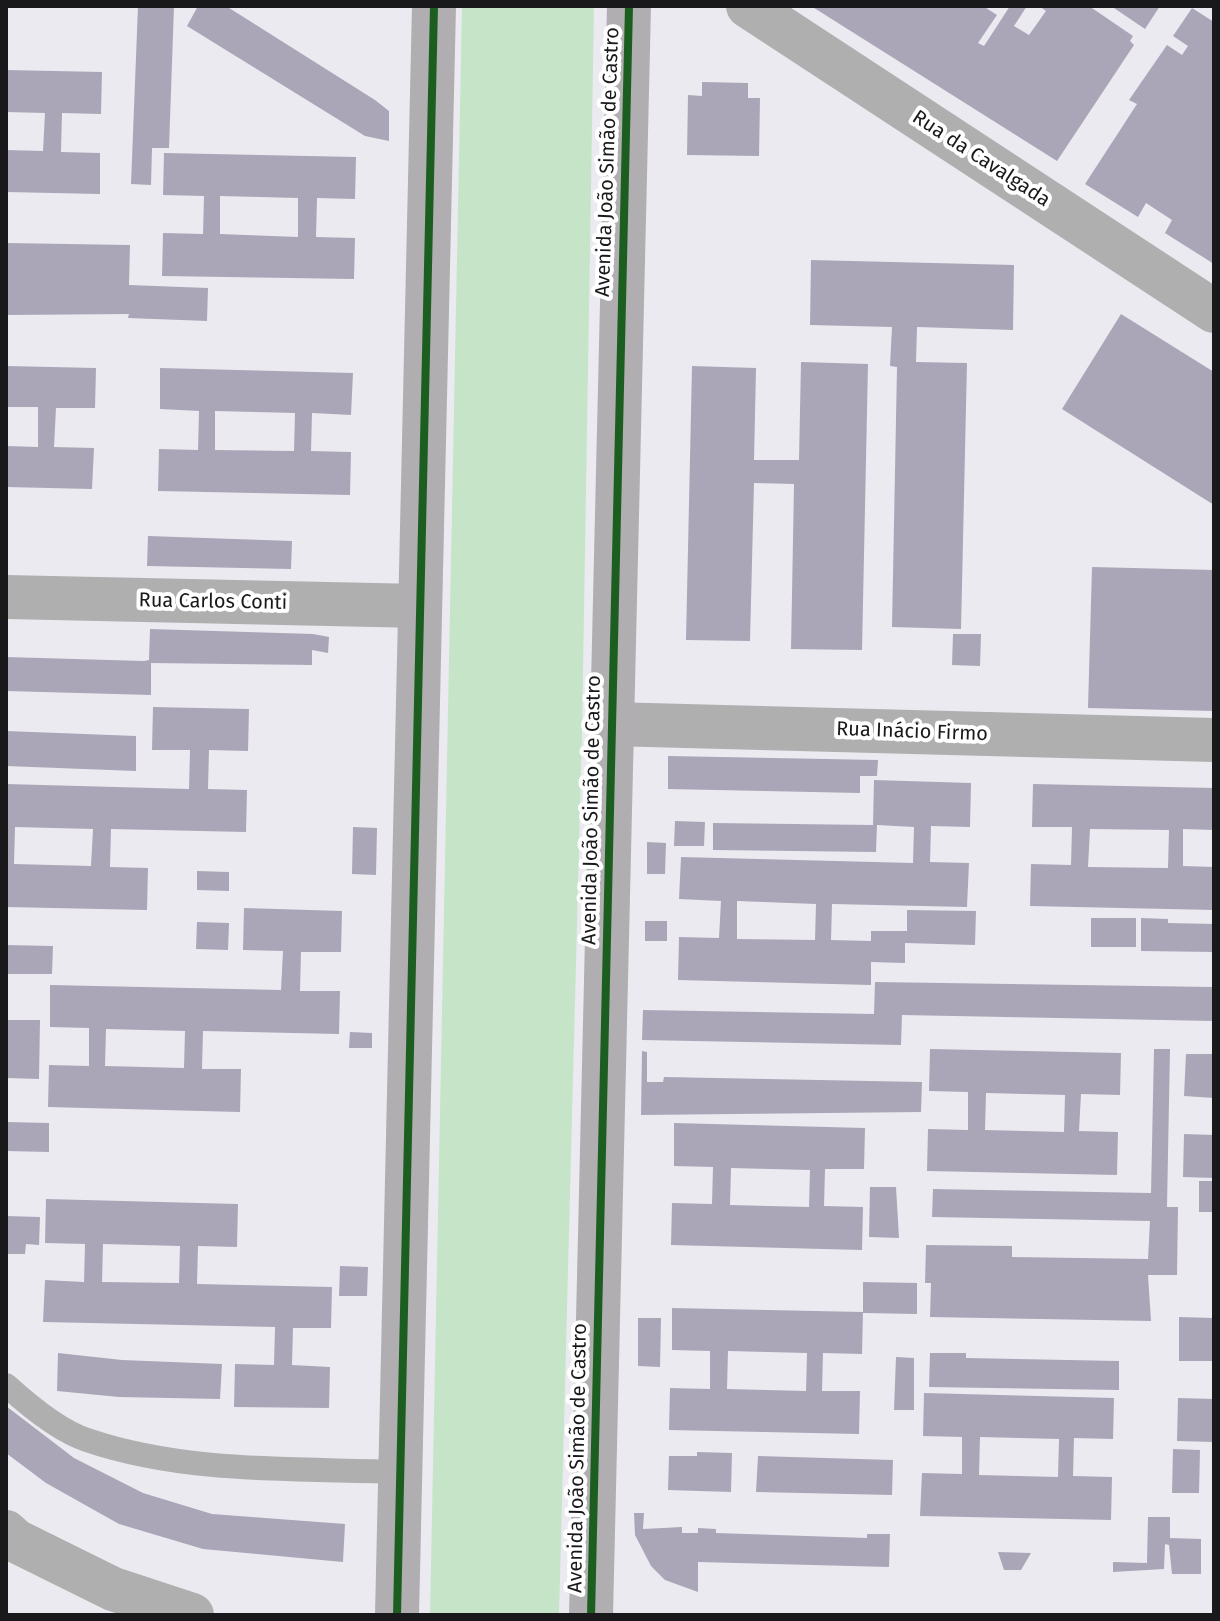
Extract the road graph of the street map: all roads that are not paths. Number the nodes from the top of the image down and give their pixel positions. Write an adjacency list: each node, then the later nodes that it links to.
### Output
1 (434, 6): 6 (main road)
2 (629, 6): 7 (main road, Avenida João Simão de Castro)
3 (748, 6): 4 (street, Rua da Cavalgada)
4 (1214, 311)
5 (6, 597): 6 (street, Rua Carlos Conti)
6 (420, 606): 10 (main road)
7 (610, 724): 8 (street, Rua Inácio Firmo); 14 (main road, Avenida João Simão de Castro)
8 (1214, 740)
9 (6, 1385): 10 (lane)
10 (400, 1472): 13 (main road)
11 (6, 1532): 12 (street)
12 (192, 1615)
13 (397, 1615)
14 (591, 1615)

